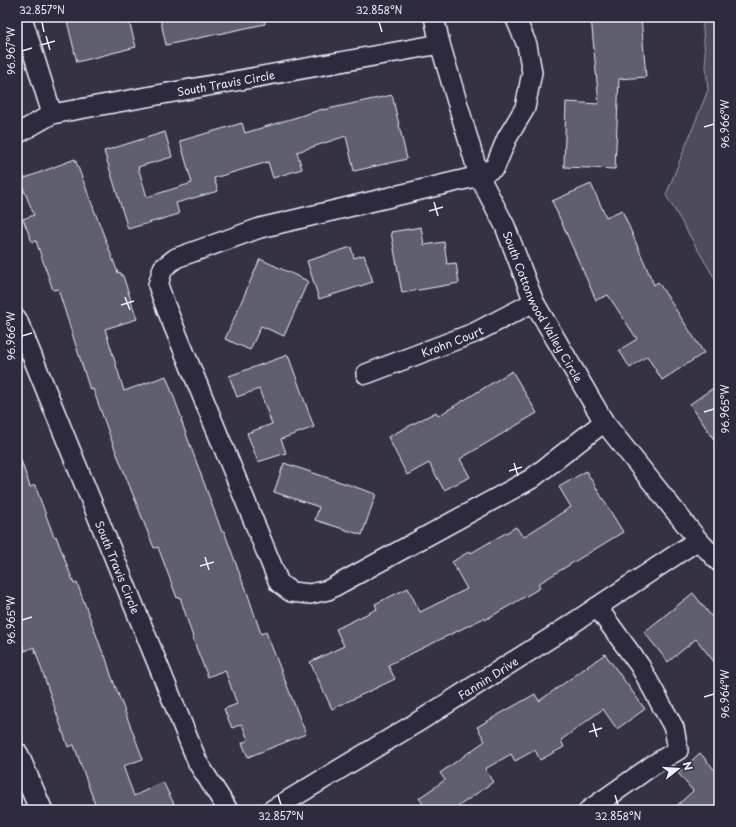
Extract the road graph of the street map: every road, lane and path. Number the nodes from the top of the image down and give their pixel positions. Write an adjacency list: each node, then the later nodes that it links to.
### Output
1 (22, 17): 5 (street)
2 (434, 17): 4 (street, South Cottonwood Valley Circle)
3 (515, 17): 7 (street)
4 (440, 44): 5 (street, South Travis Circle); 7 (street, South Cottonwood Valley Circle)
5 (52, 114): 6 (street, South Travis Circle)
6 (17, 134)
7 (479, 176): 8 (street, South Cottonwood Valley Circle); 11 (street)
8 (534, 302): 10 (street, Krohn Court); 11 (street, South Cottonwood Valley Circle)
9 (17, 319): 17 (street, South Travis Circle)
10 (366, 374)
11 (604, 422): 12 (street, South Cottonwood Valley Circle)
12 (698, 540): 13 (street, South Cottonwood Valley Circle); 14 (street, Fannin Drive)
13 (719, 562)
14 (597, 607): 18 (street, Fannin Drive); 19 (street)
15 (17, 754): 16 (main road)
16 (40, 810)
17 (228, 810)
18 (272, 810)
19 (589, 810)

